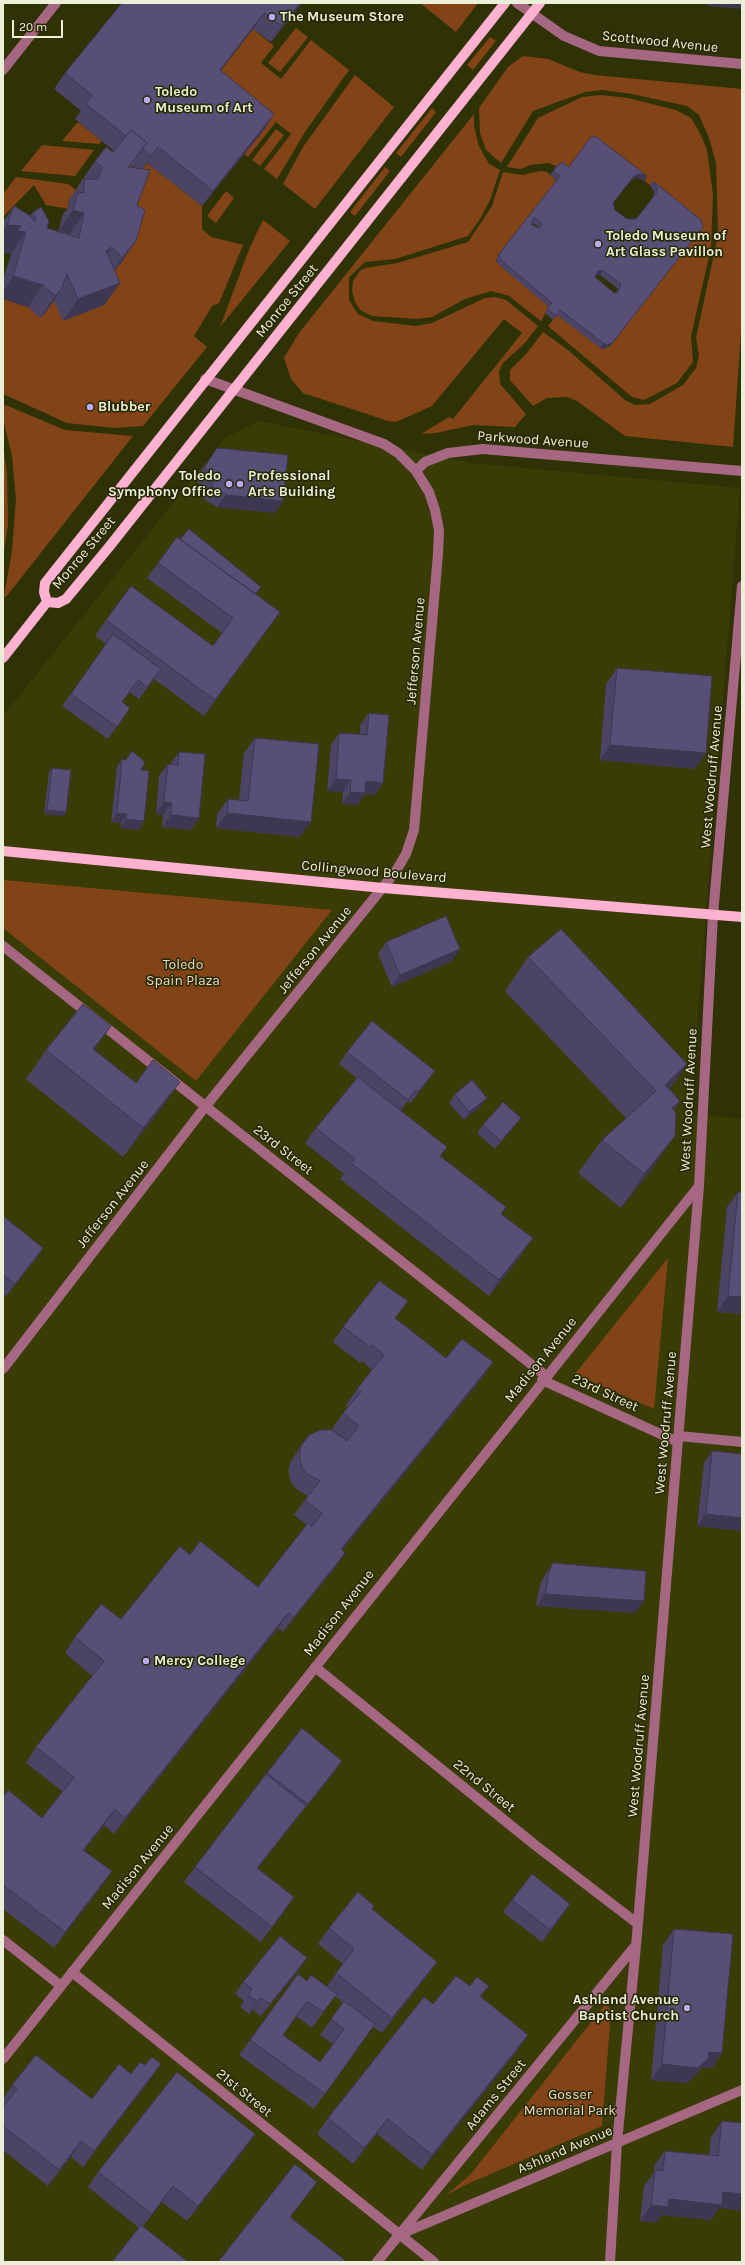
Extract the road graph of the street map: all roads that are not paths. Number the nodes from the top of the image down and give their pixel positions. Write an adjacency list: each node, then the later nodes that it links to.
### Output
1 (56, 3): 7 (street)
2 (506, 3): 8 (main road, Monroe Street)
3 (517, 3): 5 (street, Scottwood Avenue)
4 (540, 3): 5 (main road, Monroe Street)
5 (531, 14): 6 (street, Scottwood Avenue); 9 (main road, Monroe Street)
6 (742, 64)
7 (3, 70)
8 (205, 379): 9 (street); 13 (main road, Monroe Street)
9 (233, 390): 10 (street); 13 (main road, Monroe Street)
10 (416, 471): 11 (street, Parkwood Avenue); 16 (street, Jefferson Avenue)
11 (742, 472)
12 (742, 586): 17 (street, West Woodruff Avenue)
13 (47, 602): 14 (main road, Monroe Street)
14 (3, 658)
15 (3, 851): 16 (main road, Collingwood Boulevard)
16 (383, 888): 17 (main road, Collingwood Boulevard); 20 (street, Jefferson Avenue)
17 (713, 915): 18 (main road, Collingwood Boulevard); 21 (street, West Woodruff Avenue)
18 (742, 917)
19 (3, 946): 20 (street, 23rd Street)
20 (205, 1107): 22 (street, Jefferson Avenue); 23 (street, 23rd Street)
21 (699, 1186): 23 (street, Madison Avenue); 24 (street, West Woodruff Avenue)
22 (3, 1369)
23 (544, 1378): 24 (street, 23rd Street); 26 (street, Madison Avenue)
24 (679, 1439): 25 (street, 23rd Street); 27 (street, West Woodruff Avenue)
25 (742, 1442)
26 (314, 1667): 27 (street, 22nd Street); 30 (street, Madison Avenue)
27 (638, 1924): 29 (street, West Woodruff Avenue)
28 (3, 1940): 31 (street)
29 (636, 1945): 34 (street, West Woodruff Avenue); 35 (street, Adams Street)
30 (72, 1972): 31 (street, Madison Avenue); 35 (street, 21st Street)
31 (61, 1986): 32 (street, Madison Avenue)
32 (3, 2059)
33 (742, 2090): 34 (street, Ashland Avenue)
34 (618, 2144): 35 (street, Ashland Avenue); 38 (street, West Woodruff Avenue)
35 (399, 2234): 36 (street, Adams Street); 37 (street, 21st Street)
36 (377, 2262)
37 (434, 2262)
38 (610, 2262)

